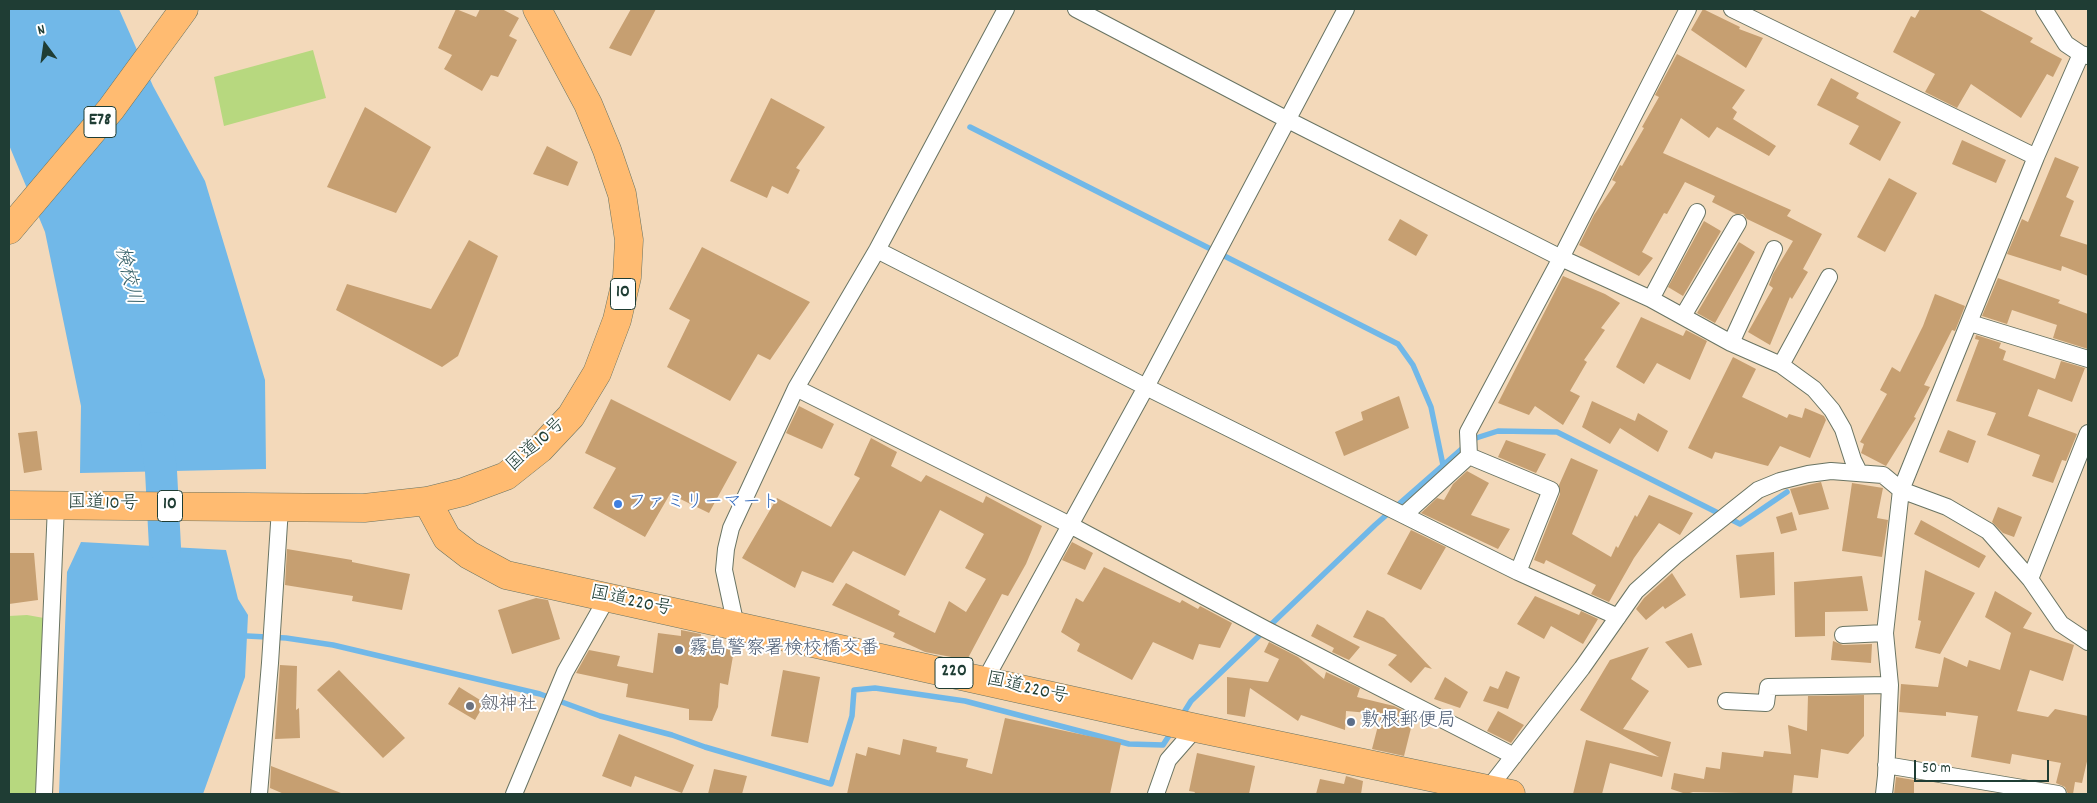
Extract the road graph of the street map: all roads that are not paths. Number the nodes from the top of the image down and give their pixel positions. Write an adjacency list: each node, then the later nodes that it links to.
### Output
1 (165, 9): 13 (highway, E78)
2 (184, 9): 16 (highway, E78)
3 (537, 9): 33 (highway, 国道10号 / 10)
4 (1006, 9): 18 (street)
5 (1076, 9): 11 (street)
6 (1346, 9): 11 (street)
7 (1688, 9): 19 (street)
8 (1732, 9): 12 (street)
9 (2044, 9): 10 (street)
10 (2085, 55): 12 (street)
11 (1286, 119): 19 (street); 27 (street)
12 (2036, 157): 23 (street)
13 (9, 208)
14 (1697, 212): 21 (street)
15 (1738, 223): 22 (street)
16 (9, 230)
17 (1774, 249): 24 (street)
18 (877, 250): 27 (street); 28 (street)
19 (1562, 258): 21 (street); 30 (street)
20 (1830, 276): 26 (street)
21 (1651, 299): 22 (street)
22 (1683, 316): 24 (street)
23 (1970, 323): 25 (street); 32 (street)
24 (1731, 343): 26 (street)
25 (2088, 359)
26 (1781, 365): 31 (street)
27 (1146, 387): 37 (street); 38 (street)
28 (796, 388): 38 (street); 43 (street)
29 (2088, 433): 40 (street)
30 (1469, 456): 37 (street); 39 (street)
31 (1859, 472): 32 (street); 42 (street)
32 (1900, 490): 40 (street); 44 (street)
33 (427, 501): 36 (highway, 国道10号 / 10); 41 (highway, 国道220号 / 220)
34 (9, 505): 35 (highway, 国道10号 / 10)
35 (64, 505): 36 (highway, 国道10号 / 10); 54 (street)
36 (273, 507): 55 (street)
37 (1404, 515): 39 (street)
38 (1070, 525): 47 (street); 51 (street)
39 (1518, 572): 42 (street)
40 (2030, 579): 46 (street)
41 (607, 598): 43 (highway, 国道220号 / 220); 56 (street)
42 (1618, 617): 51 (street)
43 (736, 626): 47 (highway, 国道220号 / 220)
44 (1885, 633): 45 (street); 48 (street)
45 (1843, 635)
46 (2088, 642)
47 (985, 680): 50 (highway, 国道220号 / 220)
48 (1890, 685): 49 (street); 52 (street)
49 (1726, 701)
50 (1196, 728): 53 (highway, 国道220号 / 220); 57 (street)
51 (1514, 756): 53 (street)
52 (1886, 764): 58 (street); 59 (street)
53 (1500, 792)
54 (44, 794)
55 (259, 794)
56 (514, 794)
57 (1156, 794)
58 (1884, 794)
59 (2058, 794)

